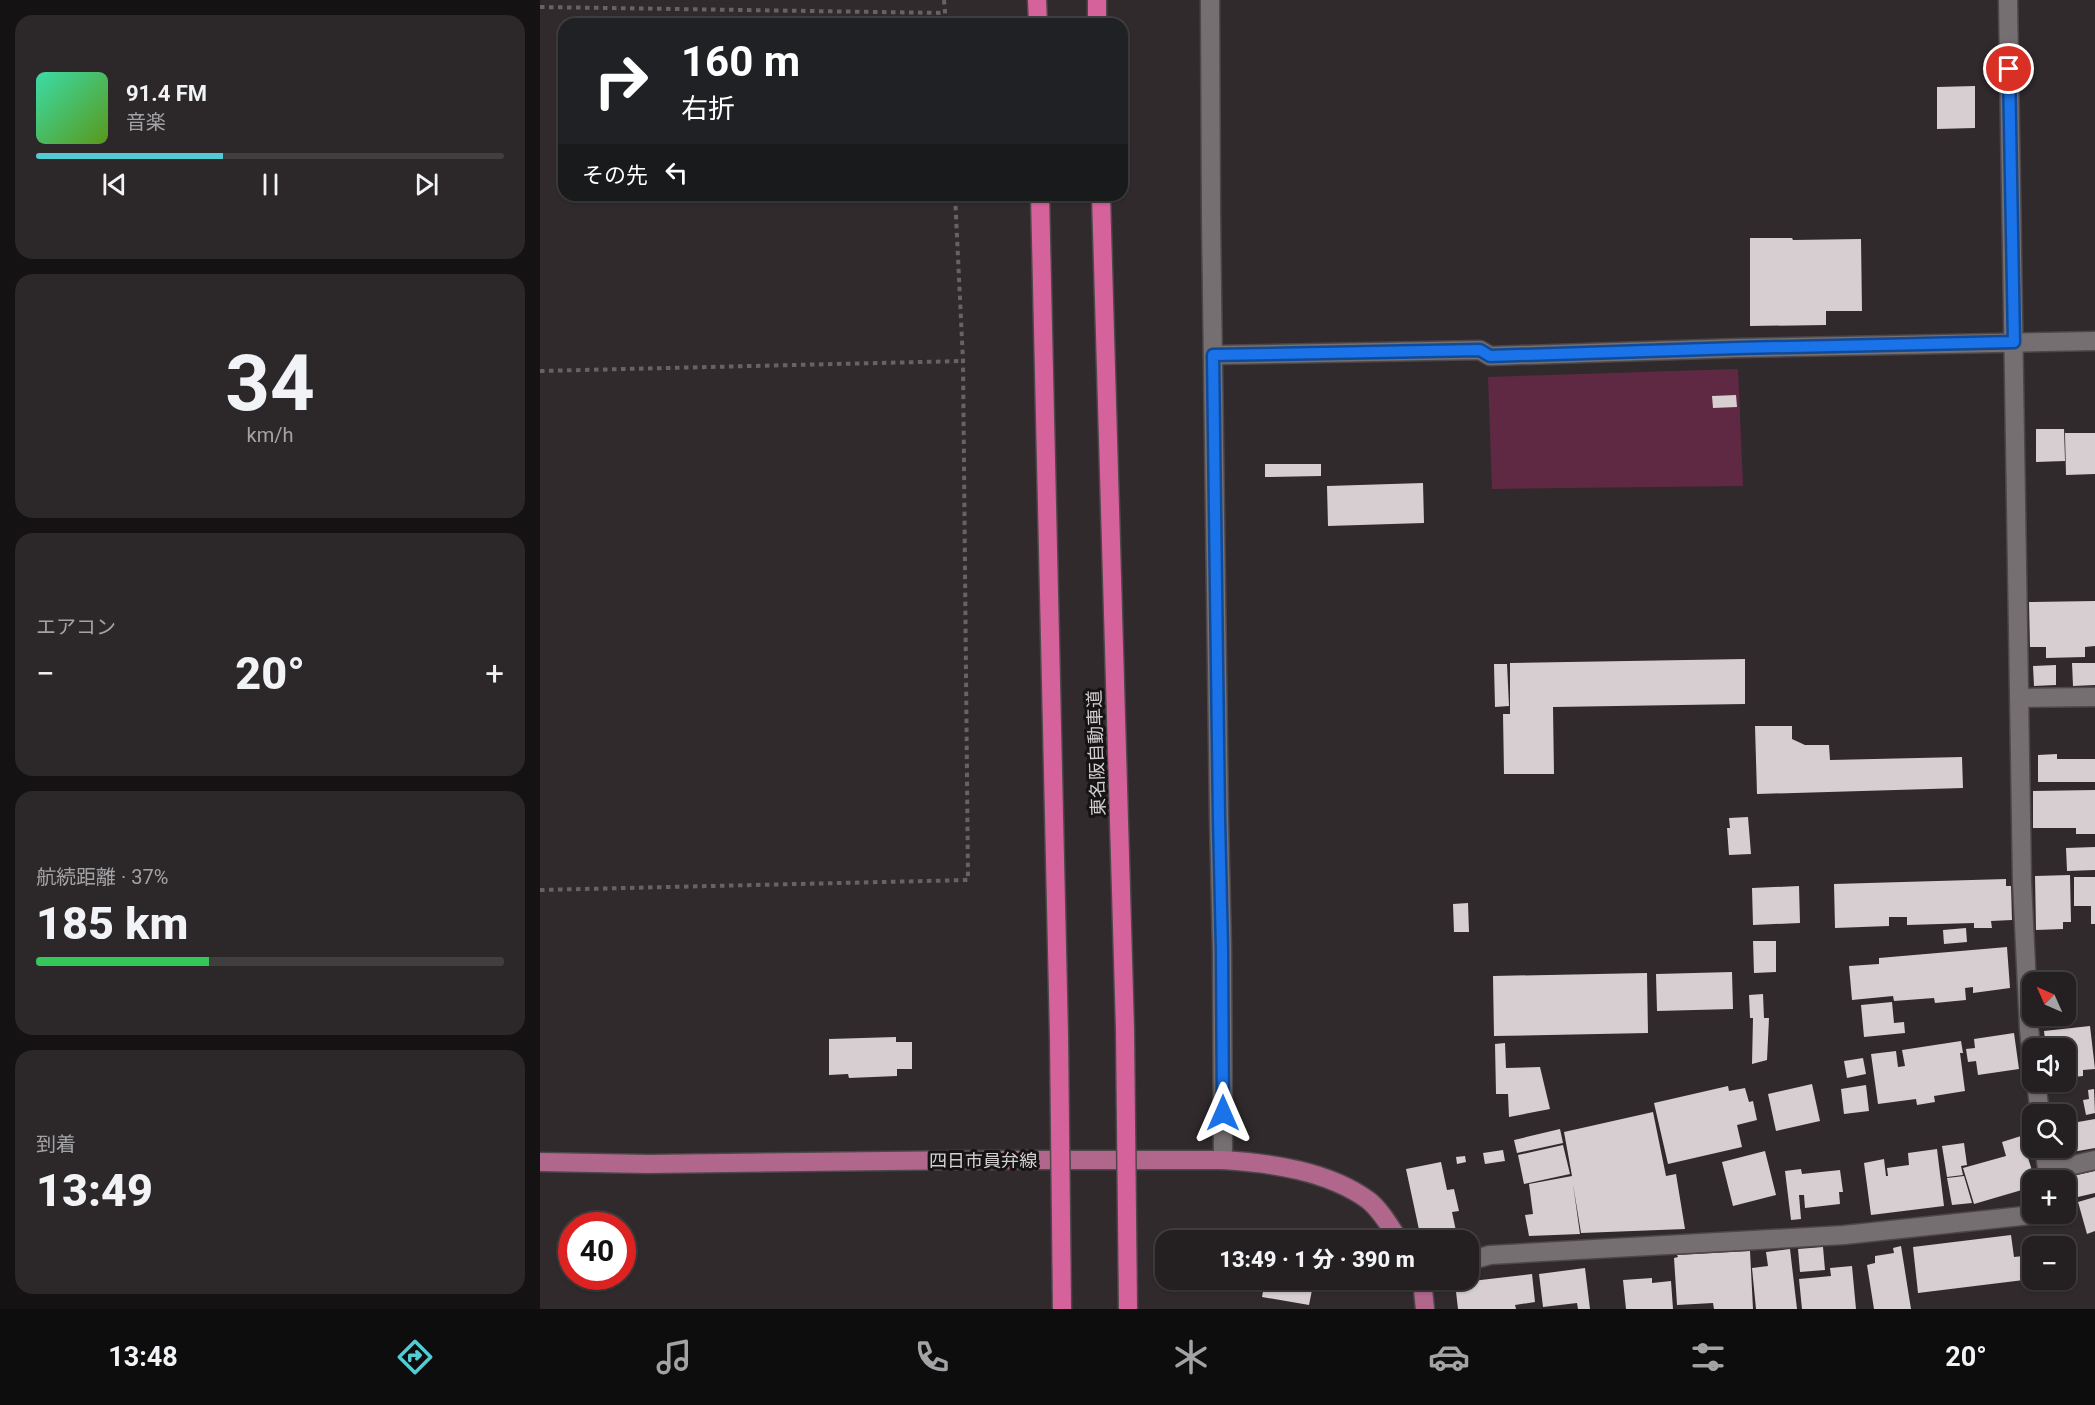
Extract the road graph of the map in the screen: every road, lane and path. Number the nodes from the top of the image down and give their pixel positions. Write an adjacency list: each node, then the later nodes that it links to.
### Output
1 (944, 0): 7 (path)
2 (1037, 0): 9 (highway)
3 (1097, 0): 10 (highway)
4 (1210, 0): 16 (street)
5 (2008, 0): 15 (street)
6 (540, 7): 7 (path)
7 (945, 13): 8 (path)
8 (945, 18)
9 (1038, 18)
10 (1097, 18)
11 (955, 201): 17 (path)
12 (1040, 201): 31 (highway, bridge)
13 (1101, 201): 32 (highway, 東名阪自動車道, bridge)
14 (2095, 341): 15 (street)
15 (2014, 342): 16 (street); 20 (street)
16 (1213, 355): 23 (street)
17 (963, 361): 18 (path); 21 (path)
18 (540, 371)
19 (2095, 697): 20 (street)
20 (2020, 698): 22 (street)
21 (540, 890)
22 (2030, 1038)
23 (1223, 1160): 25 (main road, 四日市員弁線); 28 (main road, 四日市員弁線)
24 (2095, 1160): 26 (street)
25 (540, 1162)
26 (2066, 1170)
27 (2022, 1216): 29 (street)
28 (1393, 1230)
29 (1479, 1258)
30 (1423, 1290): 33 (main road)
31 (1062, 1309)
32 (1128, 1309)
33 (1425, 1309)

